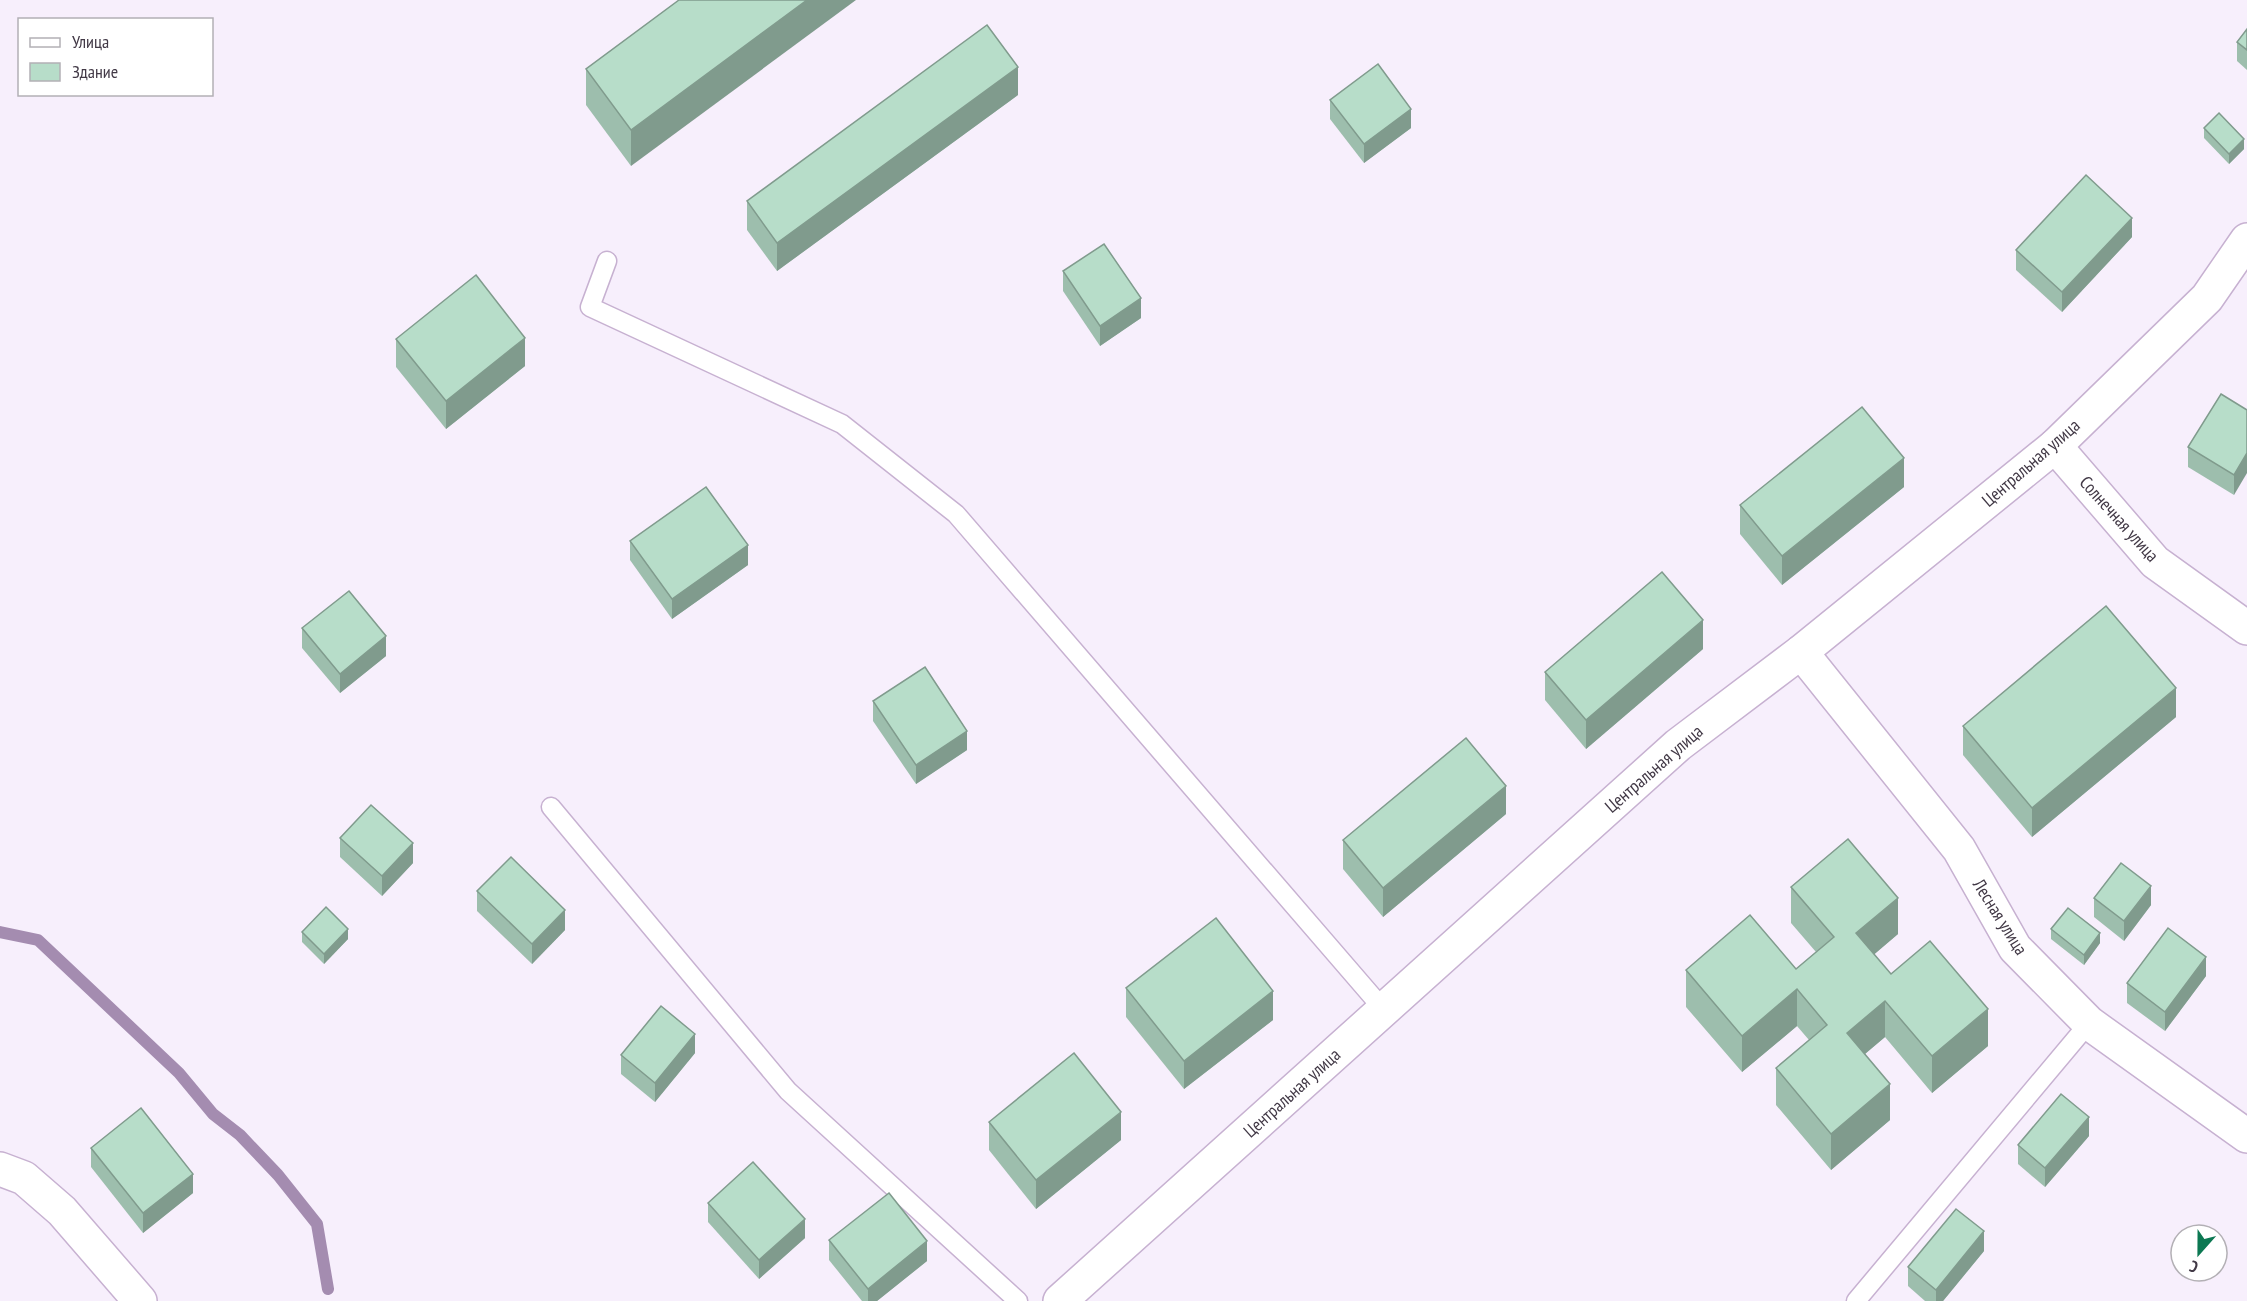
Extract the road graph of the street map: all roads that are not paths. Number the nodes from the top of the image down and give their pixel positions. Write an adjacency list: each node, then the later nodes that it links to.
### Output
1 (2247, 240): 3 (street, Центральная улица)
2 (607, 261): 7 (lane)
3 (2055, 446): 4 (street, Солнечная улица); 5 (street, Центральная улица)
4 (2247, 628)
5 (1801, 652): 7 (street, Центральная улица); 8 (street, Лесная улица)
6 (551, 807): 13 (lane)
7 (1384, 1010): 11 (street, Центральная улица)
8 (2090, 1023): 9 (street, Лесная улица); 14 (lane)
9 (2247, 1136)
10 (0, 1169): 12 (street)
11 (1068, 1298)
12 (140, 1301)
13 (1018, 1301)
14 (1856, 1301)

